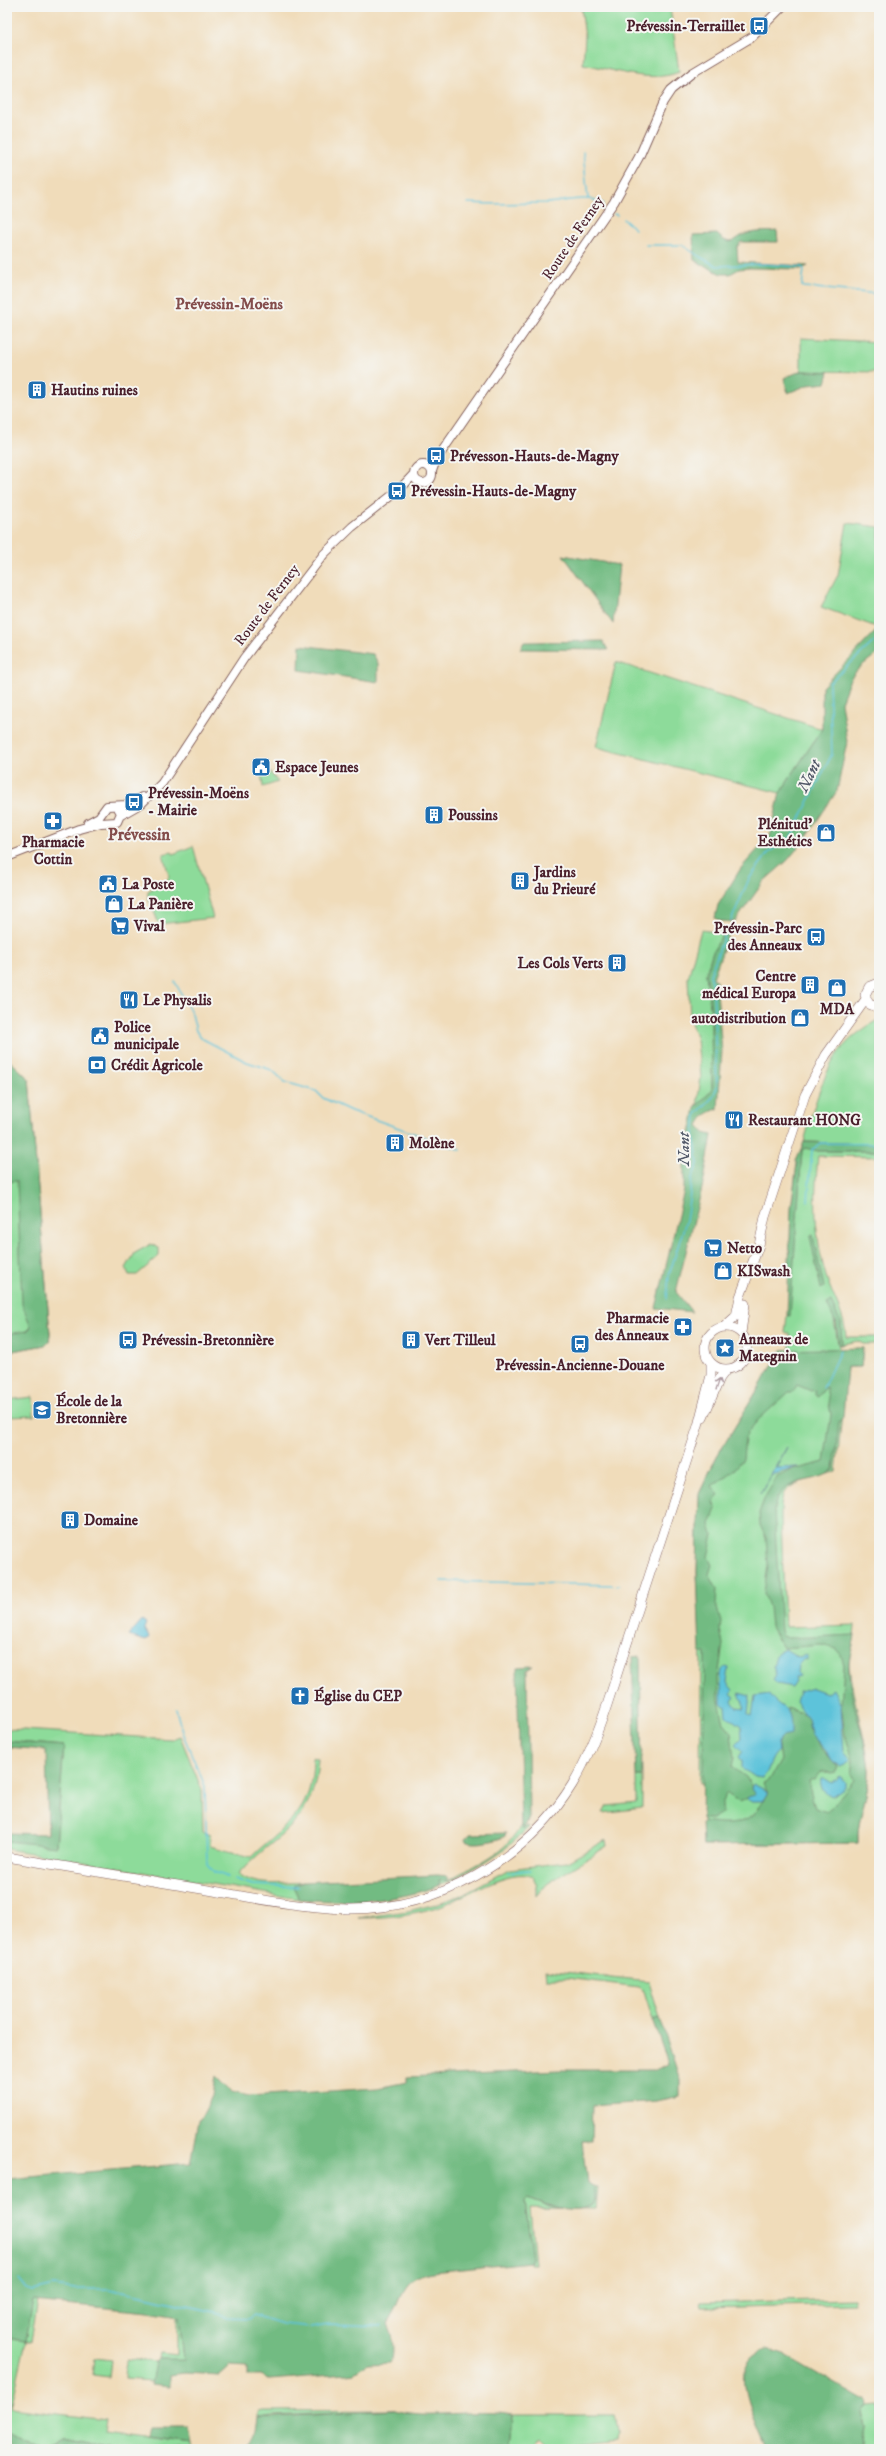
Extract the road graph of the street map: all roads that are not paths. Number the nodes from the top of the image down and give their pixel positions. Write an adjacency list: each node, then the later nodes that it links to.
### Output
1 (777, 7): 3 (main road, Route de Ferney)
2 (782, 7): 3 (main road, Route de Ferney)
3 (739, 44): 4 (main road, Route de Ferney)
4 (430, 468): 5 (main road); 6 (main road)
5 (414, 474): 6 (main road); 7 (main road, Route de Ferney)
6 (419, 482): 7 (main road, Route de Ferney)
7 (399, 490): 8 (main road, Route de Ferney)
8 (179, 756): 9 (main road, Route de Ferney); 11 (main road, Route de Ferney)
9 (117, 806): 10 (main road); 11 (main road)
10 (103, 813): 12 (main road); 13 (main road)
11 (121, 815): 12 (main road)
12 (108, 822): 13 (main road)
13 (79, 829): 14 (main road)
14 (7, 858)
15 (879, 983): 16 (main road)
16 (866, 998): 17 (main road); 18 (main road)
17 (876, 1007): 18 (main road)
18 (853, 1020): 19 (main road)
19 (750, 1272): 20 (main road); 21 (main road)
20 (725, 1326): 21 (main road); 22 (main road)
21 (741, 1332): 23 (main road)
22 (711, 1363): 23 (main road); 24 (main road)
23 (727, 1369): 24 (main road, one-way to 23)
24 (698, 1426): 25 (main road)
25 (7, 1857)

